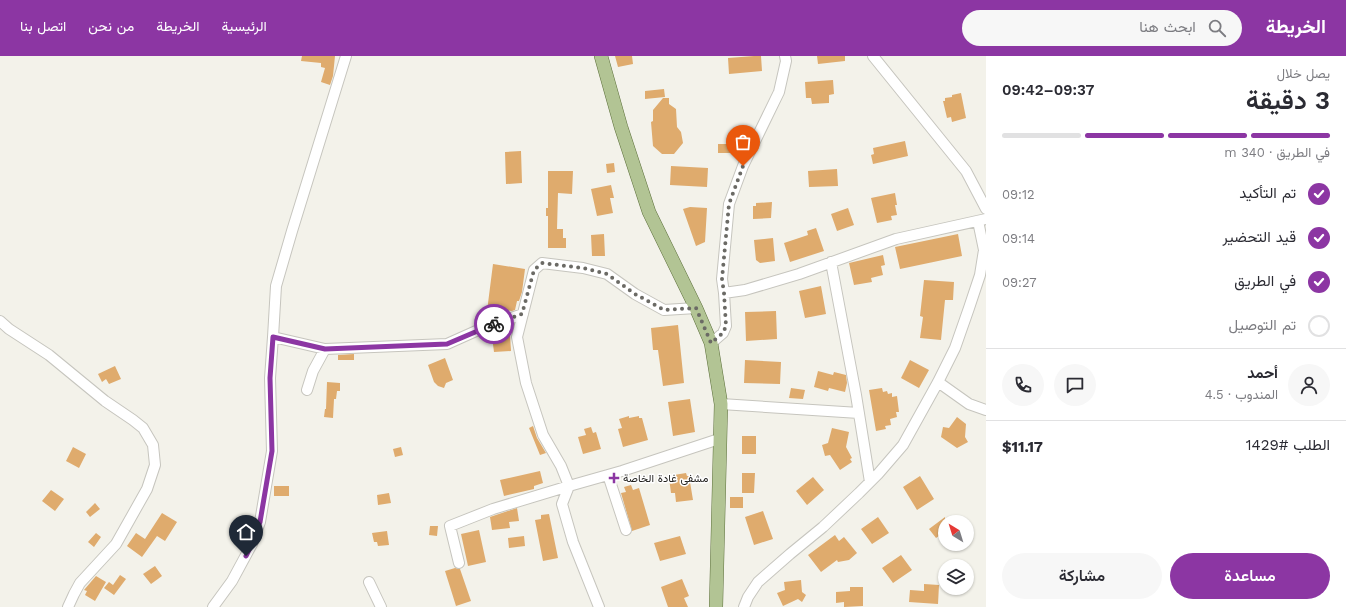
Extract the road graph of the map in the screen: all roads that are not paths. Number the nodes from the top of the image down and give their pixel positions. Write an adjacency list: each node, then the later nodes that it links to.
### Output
1 (346, 56): 12 (street)
2 (601, 56): 9 (main road)
3 (785, 56): 8 (street)
4 (873, 56): 5 (street)
5 (986, 209)
6 (982, 220): 7 (street); 15 (street)
7 (830, 262): 8 (street); 19 (street)
8 (724, 293): 13 (street)
9 (696, 308): 10 (street); 13 (main road)
10 (522, 314): 14 (street); 23 (street)
11 (0, 321): 27 (street)
12 (273, 337): 14 (street); 28 (street)
13 (711, 343): 17 (main road)
14 (325, 349): 16 (street)
15 (938, 382): 18 (street); 22 (street)
16 (307, 390)
17 (721, 404): 19 (street); 20 (main road)
18 (986, 410)
19 (859, 413): 22 (street)
20 (719, 439): 21 (street); 31 (main road)
21 (608, 475): 23 (street); 24 (street)
22 (870, 482): 32 (street)
23 (569, 486): 25 (street); 30 (street)
24 (626, 530)
25 (459, 563)
26 (369, 582): 29 (street)
27 (68, 607)
28 (213, 607)
29 (381, 607)
30 (599, 607)
31 (716, 607)
32 (744, 607)

